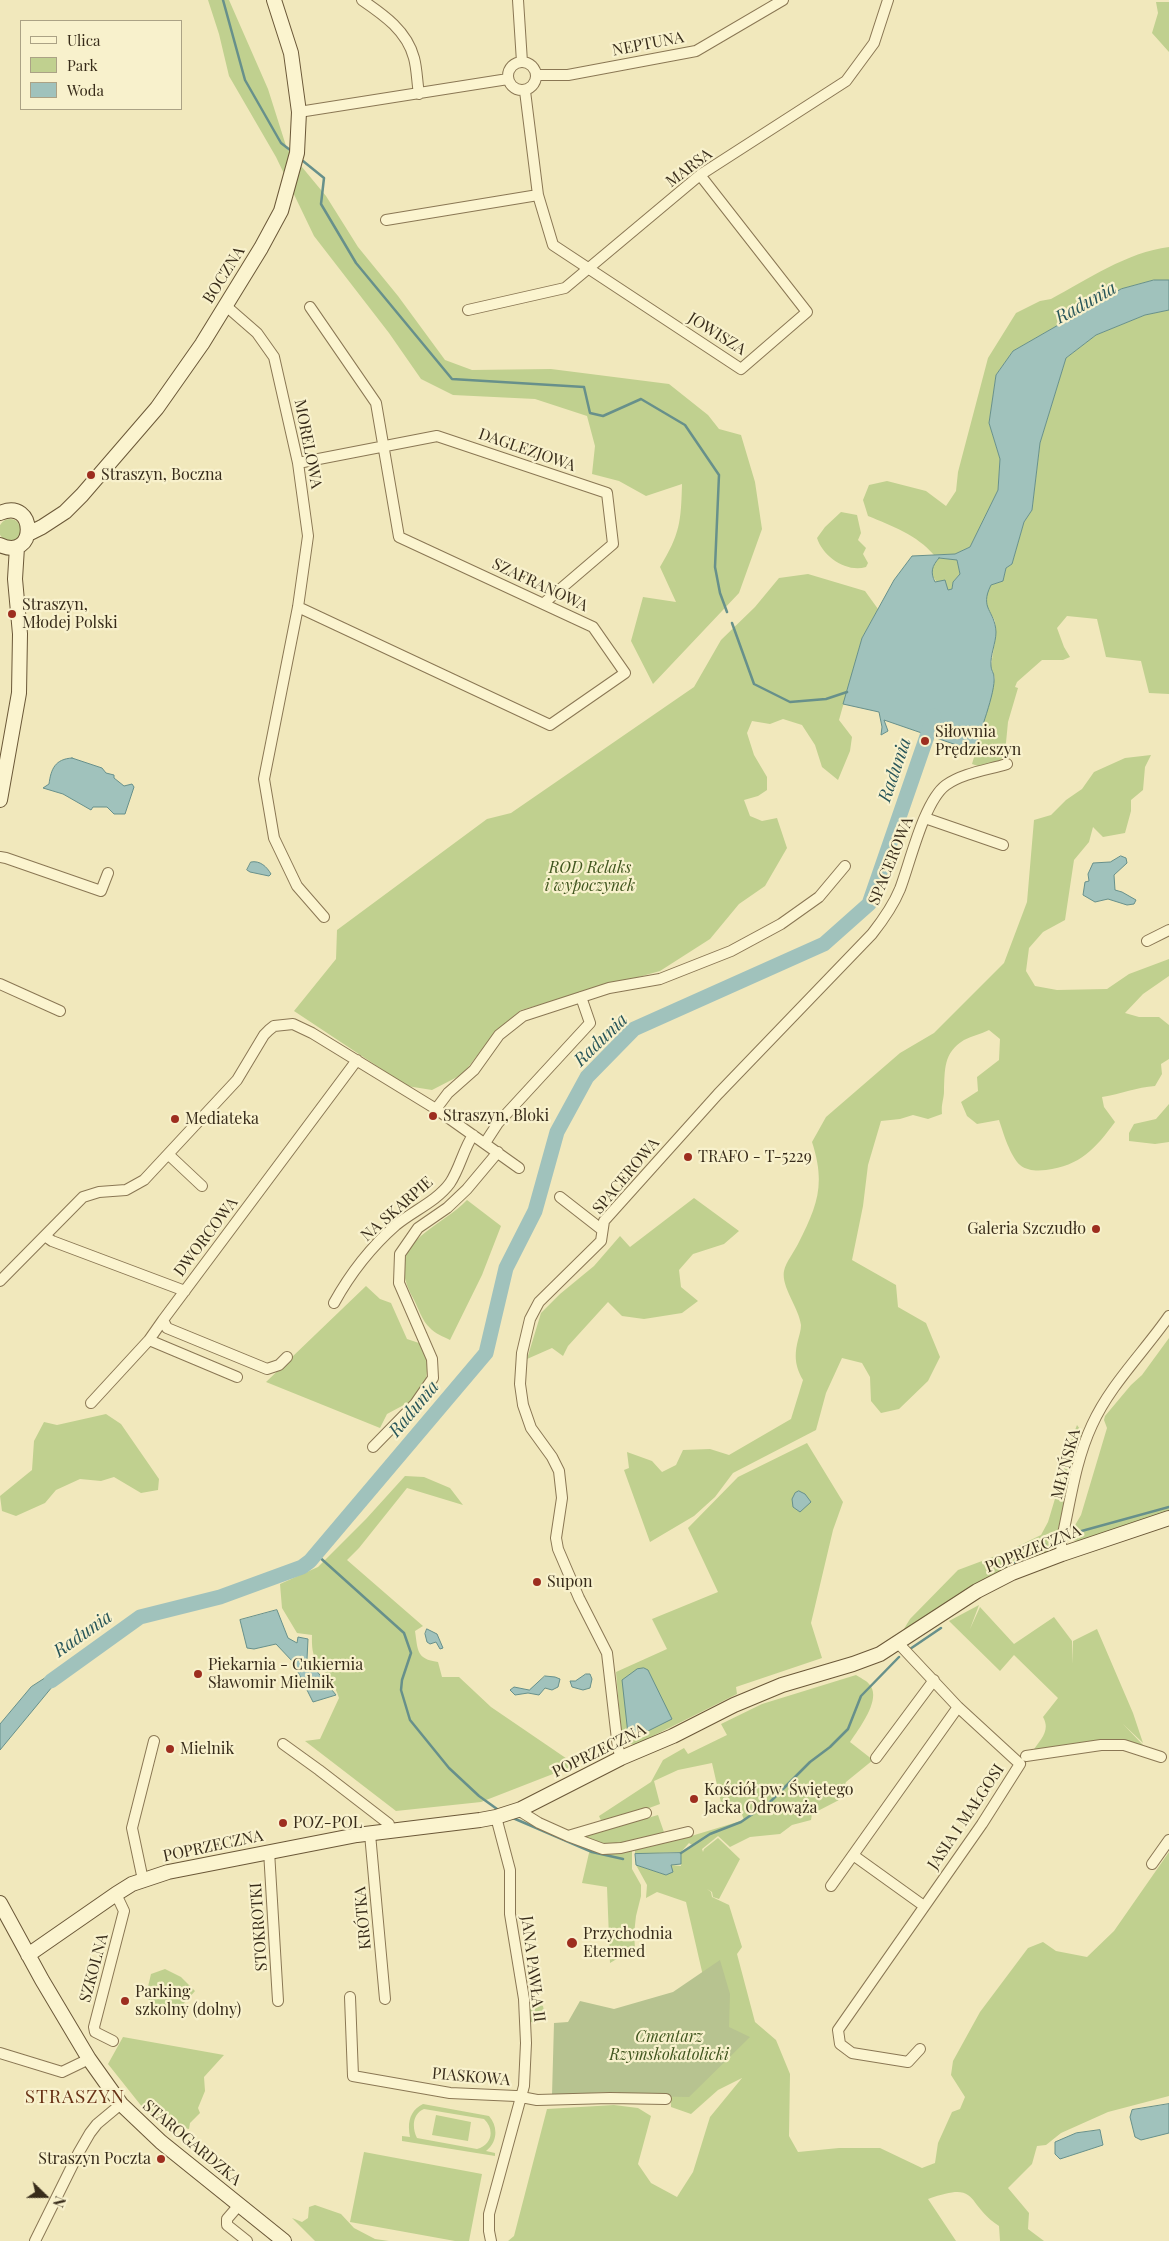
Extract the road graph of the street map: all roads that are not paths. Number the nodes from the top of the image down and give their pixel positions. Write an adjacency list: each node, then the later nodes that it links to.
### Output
1 (274, 0): 11 (street, BOCZNA)
2 (362, 0): 10 (street)
3 (518, 0): 6 (street)
4 (783, 0): 7 (street, NEPTUNA)
5 (888, 0): 12 (street, MARSA)
6 (522, 62): 7 (street); 8 (street)
7 (537, 75): 9 (street)
8 (508, 79): 9 (street); 10 (street)
9 (525, 90): 13 (street, JOWISZA)
10 (419, 94): 11 (street)
11 (299, 112): 16 (street, BOCZNA)
12 (700, 175): 15 (street, MARSA); 15 (street, JOWISZA)
13 (538, 195): 14 (street); 15 (street, JOWISZA)
14 (386, 220)
15 (589, 270): 18 (street, MARSA)
16 (226, 306): 20 (street, MORELOWA); 22 (street, BOCZNA)
17 (310, 307): 19 (street, SZAFRANOWA)
18 (468, 310)
19 (383, 446): 20 (street, DAGLEZJOWA); 24 (street, SZAFRANOWA); 24 (street, DAGLEZJOWA)
20 (298, 462): 25 (street, MORELOWA)
21 (2, 510): 22 (street)
22 (27, 527): 23 (street)
23 (7, 546): 27 (street)
24 (544, 603): 25 (street, SZAFRANOWA)
25 (298, 607): 33 (street, MORELOWA)
26 (1007, 764): 28 (street, SPACEROWA)
27 (0, 800)
28 (925, 818): 29 (street); 48 (street, SPACEROWA)
29 (1003, 845)
30 (0, 857): 32 (street)
31 (845, 866): 37 (street)
32 (108, 873)
33 (324, 916)
34 (1169, 930): 35 (street)
35 (1147, 941)
36 (0, 984): 38 (street)
37 (581, 997): 40 (street); 42 (street)
38 (60, 1011)
39 (357, 1060): 40 (street); 44 (street); 51 (street, DWORCOWA)
40 (436, 1108): 41 (street)
41 (473, 1135): 42 (street); 52 (street, NA SKARPIE)
42 (485, 1143): 43 (street)
43 (498, 1152): 45 (street); 59 (street)
44 (169, 1155): 46 (street); 49 (street)
45 (519, 1168)
46 (202, 1186)
47 (560, 1197): 48 (street)
48 (602, 1229): 69 (street, SPACEROWA)
49 (45, 1236): 50 (street); 51 (street)
50 (0, 1280)
51 (185, 1291): 54 (street, DWORCOWA)
52 (334, 1303)
53 (1169, 1316): 61 (street, MŁYŃSKA)
54 (163, 1320): 55 (street, DWORCOWA); 56 (street)
55 (149, 1340): 57 (street); 58 (street, DWORCOWA)
56 (287, 1357)
57 (237, 1378)
58 (91, 1403)
59 (373, 1447)
60 (1169, 1518): 61 (street, POPRZECZNA)
61 (1062, 1554): 62 (street, POPRZECZNA)
62 (899, 1644): 63 (street, JASIA I MAŁGOSI); 69 (street, POPRZECZNA)
63 (934, 1680): 64 (street, JASIA I MAŁGOSI); 70 (street)
64 (958, 1707): 80 (street); 86 (street, JASIA I MAŁGOSI)
65 (154, 1741): 82 (street)
66 (283, 1744): 74 (street)
67 (1026, 1756): 68 (street)
68 (1161, 1757)
69 (621, 1758): 71 (street, POPRZECZNA)
70 (876, 1758)
71 (521, 1809): 73 (street, POPRZECZNA); 77 (street)
72 (646, 1813): 77 (street)
73 (496, 1817): 74 (street, POPRZECZNA); 95 (street, JANA PAWŁA II)
74 (389, 1832): 76 (street, POPRZECZNA)
75 (688, 1832): 77 (street)
76 (370, 1834): 79 (street, POPRZECZNA); 89 (street, KRÓTKA)
77 (568, 1836)
78 (1169, 1840): 81 (street)
79 (269, 1851): 82 (street, POPRZECZNA); 90 (street, STOKROTKI)
80 (853, 1855): 83 (street); 86 (street)
81 (1152, 1864)
82 (143, 1880): 84 (street, POPRZECZNA)
83 (831, 1886)
84 (116, 1894): 87 (street, POPRZECZNA); 91 (street, SZKOLNA)
85 (0, 1903): 87 (street, STAROGARDZKA)
86 (924, 1906): 92 (street, JASIA I MAŁGOSI)
87 (28, 1955): 94 (street, STAROGARDZKA)
88 (350, 1997): 95 (street, PIASKOWA)
89 (385, 1999)
90 (278, 2000)
91 (113, 2041)
92 (920, 2049)
93 (0, 2053): 94 (street)
94 (89, 2058): 97 (street, STAROGARDZKA)
95 (521, 2098): 96 (street, PIASKOWA); 102 (street, JANA PAWŁA II)
96 (666, 2100)
97 (121, 2104): 98 (street, STAROGARDZKA); 99 (street)
98 (239, 2205): 100 (street); 101 (street, STAROGARDZKA)
99 (35, 2241)
100 (247, 2241)
101 (284, 2241)
102 (491, 2241)

